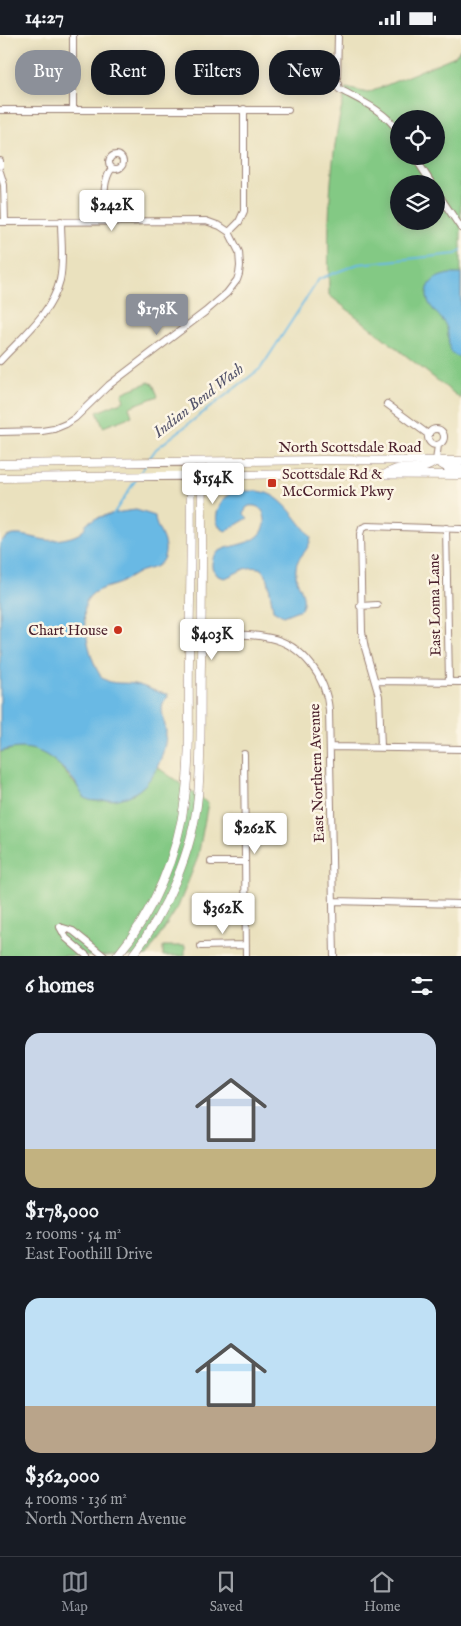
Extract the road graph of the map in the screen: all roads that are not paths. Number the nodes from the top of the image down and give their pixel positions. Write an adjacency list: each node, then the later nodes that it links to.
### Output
1 (73, 35): 3 (street)
2 (338, 35): 7 (street)
3 (74, 109): 4 (street); 5 (street)
4 (244, 109): 6 (street); 17 (street)
5 (0, 110)
6 (288, 110)
7 (390, 120)
8 (0, 161): 9 (street)
9 (0, 166)
10 (112, 168): 14 (street)
11 (0, 172): 15 (street)
12 (445, 204): 16 (street)
13 (61, 221): 14 (street); 15 (street); 18 (street)
14 (105, 221): 17 (street)
15 (2, 222)
16 (461, 228)
17 (228, 232): 20 (street)
18 (0, 361)
19 (387, 404): 21 (street)
20 (0, 432)
21 (428, 435): 22 (street); 22 (street)
22 (438, 445): 23 (street)
23 (436, 461): 24 (main road, North Scottsdale Road); 26 (main road, North Scottsdale Road); 28 (main road); 29 (main road)
24 (461, 461)
25 (188, 462): 26 (main road, North Scottsdale Road); 27 (main road, North Scottsdale Road); 31 (main road)
26 (201, 462): 32 (main road)
27 (0, 465)
28 (461, 469)
29 (386, 474): 30 (main road, North Scottsdale Road); 32 (main road, North Scottsdale Road)
30 (461, 475)
31 (190, 476): 32 (main road, North Scottsdale Road); 33 (main road, North Scottsdale Road); 38 (main road)
32 (201, 476): 39 (main road)
33 (0, 478)
34 (446, 529): 35 (street); 37 (street); 41 (street, East Loma Lane)
35 (461, 529)
36 (377, 605): 37 (street)
37 (360, 606): 40 (street)
38 (190, 635): 39 (street, East Northern Avenue); 47 (main road)
39 (202, 635): 43 (street, East Northern Avenue); 48 (main road)
40 (375, 681): 41 (street); 44 (street)
41 (449, 682): 42 (street)
42 (461, 682)
43 (331, 747): 44 (street); 51 (street, East Northern Avenue)
44 (381, 747): 45 (street)
45 (461, 749)
46 (244, 754): 50 (street)
47 (176, 843): 48 (main road); 57 (main road)
48 (187, 847): 58 (main road)
49 (210, 862): 50 (street)
50 (244, 862): 53 (street)
51 (333, 901): 52 (street); 60 (street, East Northern Avenue)
52 (461, 904)
53 (246, 945): 54 (street); 59 (street)
54 (201, 946)
55 (87, 956): 56 (street)
56 (104, 956)
57 (117, 956)
58 (132, 956)
59 (246, 956)
60 (334, 956)

